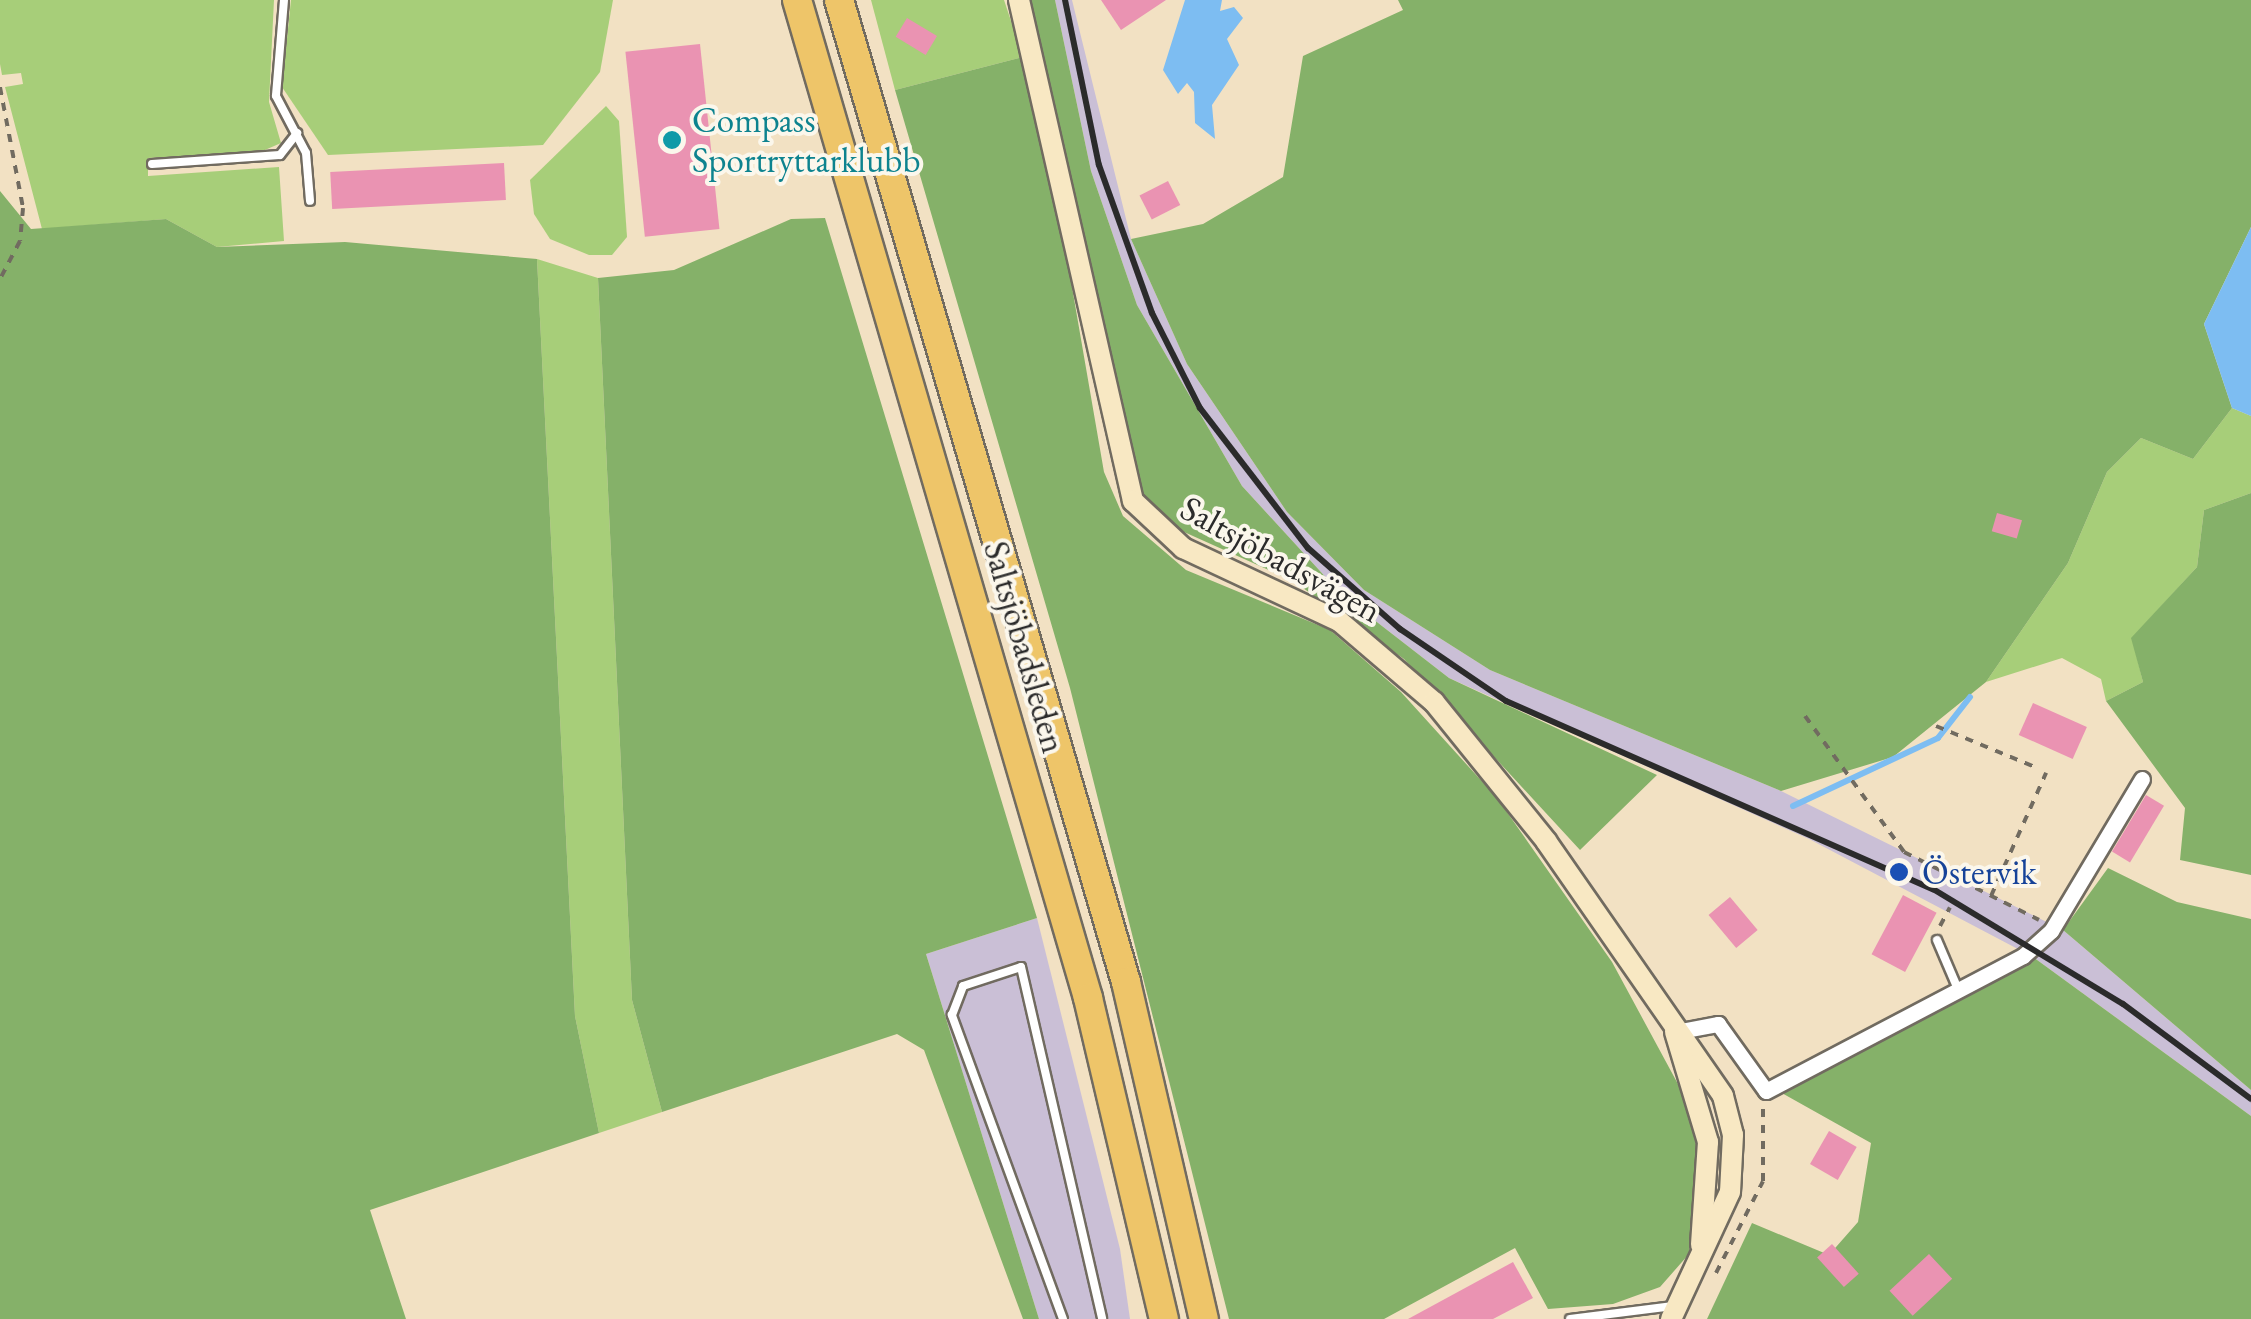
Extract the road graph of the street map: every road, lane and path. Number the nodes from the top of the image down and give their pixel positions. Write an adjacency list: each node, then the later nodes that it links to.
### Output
1 (284, 0): 6 (lane)
2 (797, 0): 24 (highway, Saltsjöbadsleden)
3 (839, 0): 25 (highway, Saltsjöbadsleden)
4 (1019, 0): 20 (street, Saltsjöbadsvägen)
5 (0, 88): 9 (path)
6 (297, 134): 7 (lane); 8 (lane)
7 (152, 164)
8 (310, 202)
9 (0, 279)
10 (1805, 716): 15 (path)
11 (1936, 726): 12 (path)
12 (2035, 767)
13 (2046, 773): 15 (path)
14 (2142, 779): 17 (street)
15 (1991, 896): 17 (path)
16 (1950, 907): 18 (path)
17 (2052, 931): 19 (street)
18 (1937, 940): 19 (lane)
19 (1957, 988): 20 (street)
20 (1674, 1032): 21 (street, Saltsjöbadsvägen)
21 (1674, 1313): 26 (lane, Saltsjöbadsvägen)
22 (1063, 1319): 23 (lane)
23 (1102, 1319)
24 (1164, 1319)
25 (1204, 1319)
26 (1570, 1319)

